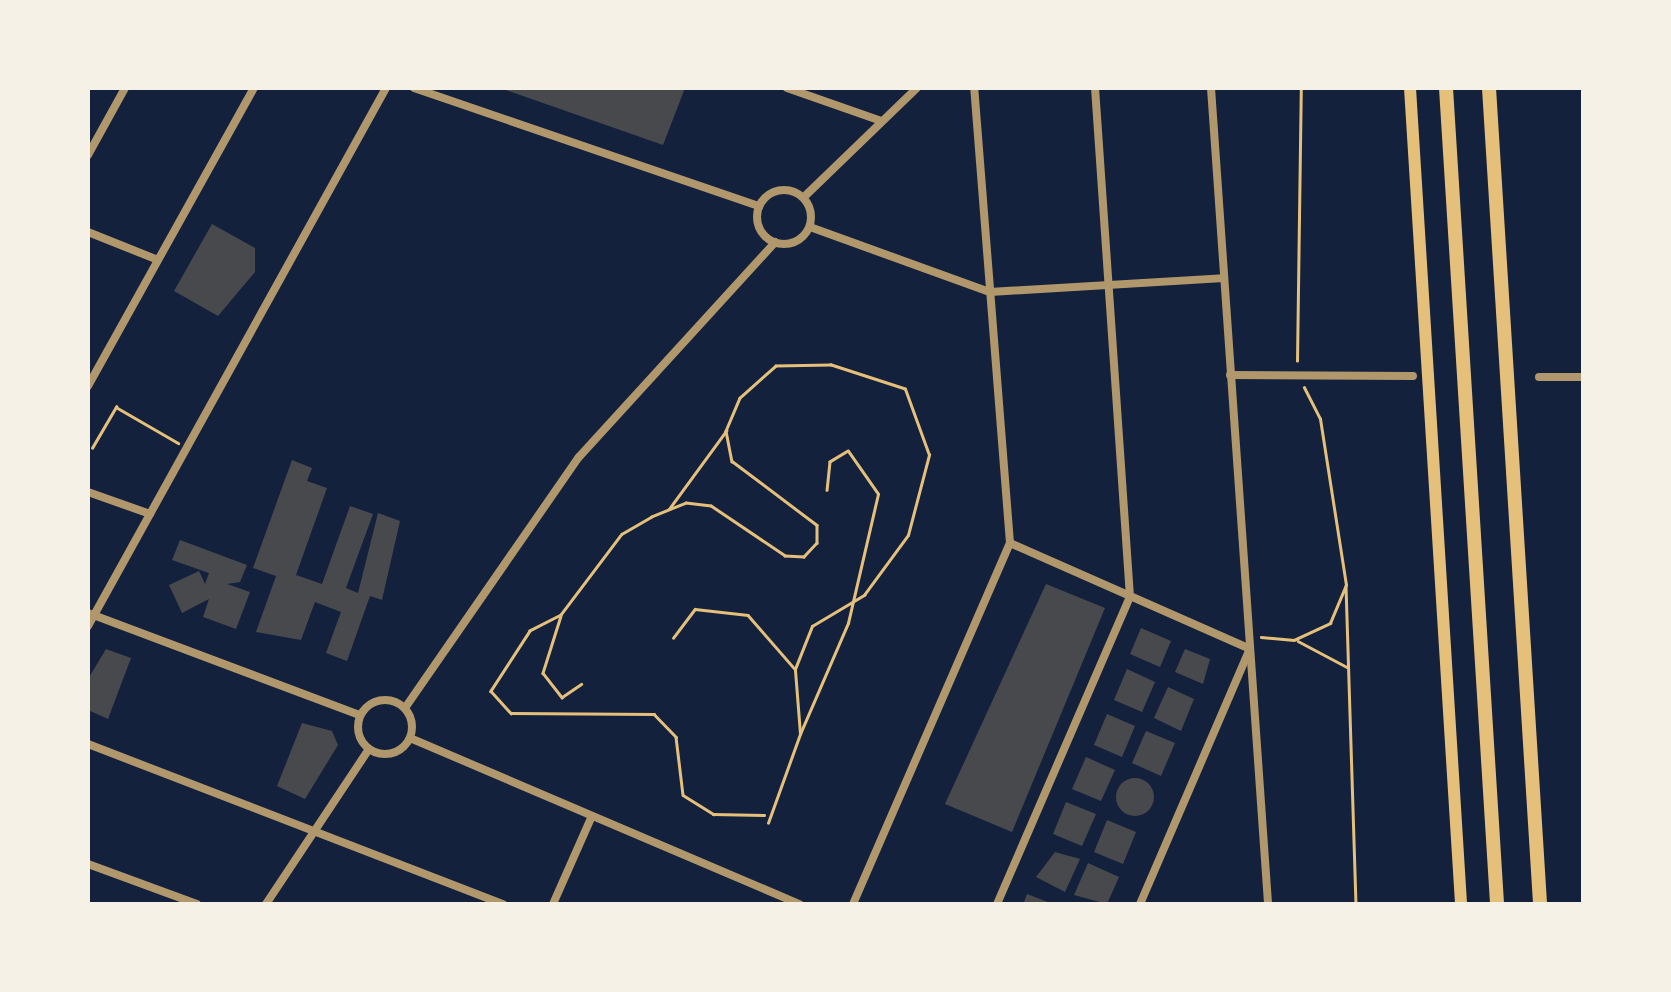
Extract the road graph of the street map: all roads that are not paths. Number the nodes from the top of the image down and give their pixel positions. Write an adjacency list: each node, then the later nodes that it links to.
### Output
1 (125, 88): 14 (street)
2 (254, 88): 20 (street)
3 (386, 88): 30 (street)
4 (414, 88): 16 (street)
5 (787, 88): 13 (street)
6 (918, 88): 13 (street)
7 (974, 88): 23 (street)
8 (1095, 88): 22 (street)
9 (1211, 88): 21 (street)
10 (1410, 88): 53 (highway)
11 (1446, 88): 54 (highway)
12 (1490, 88): 55 (highway)
13 (880, 121): 15 (street)
14 (88, 155)
15 (804, 197): 16 (street); 17 (street)
16 (759, 206): 19 (street)
17 (810, 227): 19 (street); 23 (street)
18 (88, 232): 20 (street)
19 (774, 242): 36 (street)
20 (158, 260): 28 (street)
21 (1224, 278): 22 (street); 24 (street)
22 (1108, 284): 23 (street); 32 (street)
23 (990, 292): 31 (street)
24 (1230, 374): 25 (street); 35 (street)
25 (1413, 376)
26 (1539, 377): 27 (street)
27 (1584, 378)
28 (88, 386)
29 (88, 492): 30 (street)
30 (150, 514): 33 (street)
31 (1010, 543): 32 (street); 49 (street)
32 (1130, 597): 35 (street); 50 (street)
33 (90, 614): 34 (street); 37 (street)
34 (88, 626)
35 (1250, 649): 51 (street); 52 (street)
36 (405, 708): 37 (street); 38 (street)
37 (360, 715): 40 (street)
38 (410, 738): 40 (street); 41 (street)
39 (88, 744): 42 (street)
40 (369, 749): 42 (street)
41 (592, 816): 47 (street); 48 (street)
42 (318, 826): 45 (street); 46 (street)
43 (88, 864): 44 (street)
44 (198, 904)
45 (266, 904)
46 (504, 904)
47 (553, 904)
48 (800, 904)
49 (853, 904)
50 (998, 904)
51 (1140, 904)
52 (1268, 904)
53 (1461, 904)
54 (1497, 904)
55 (1540, 904)

